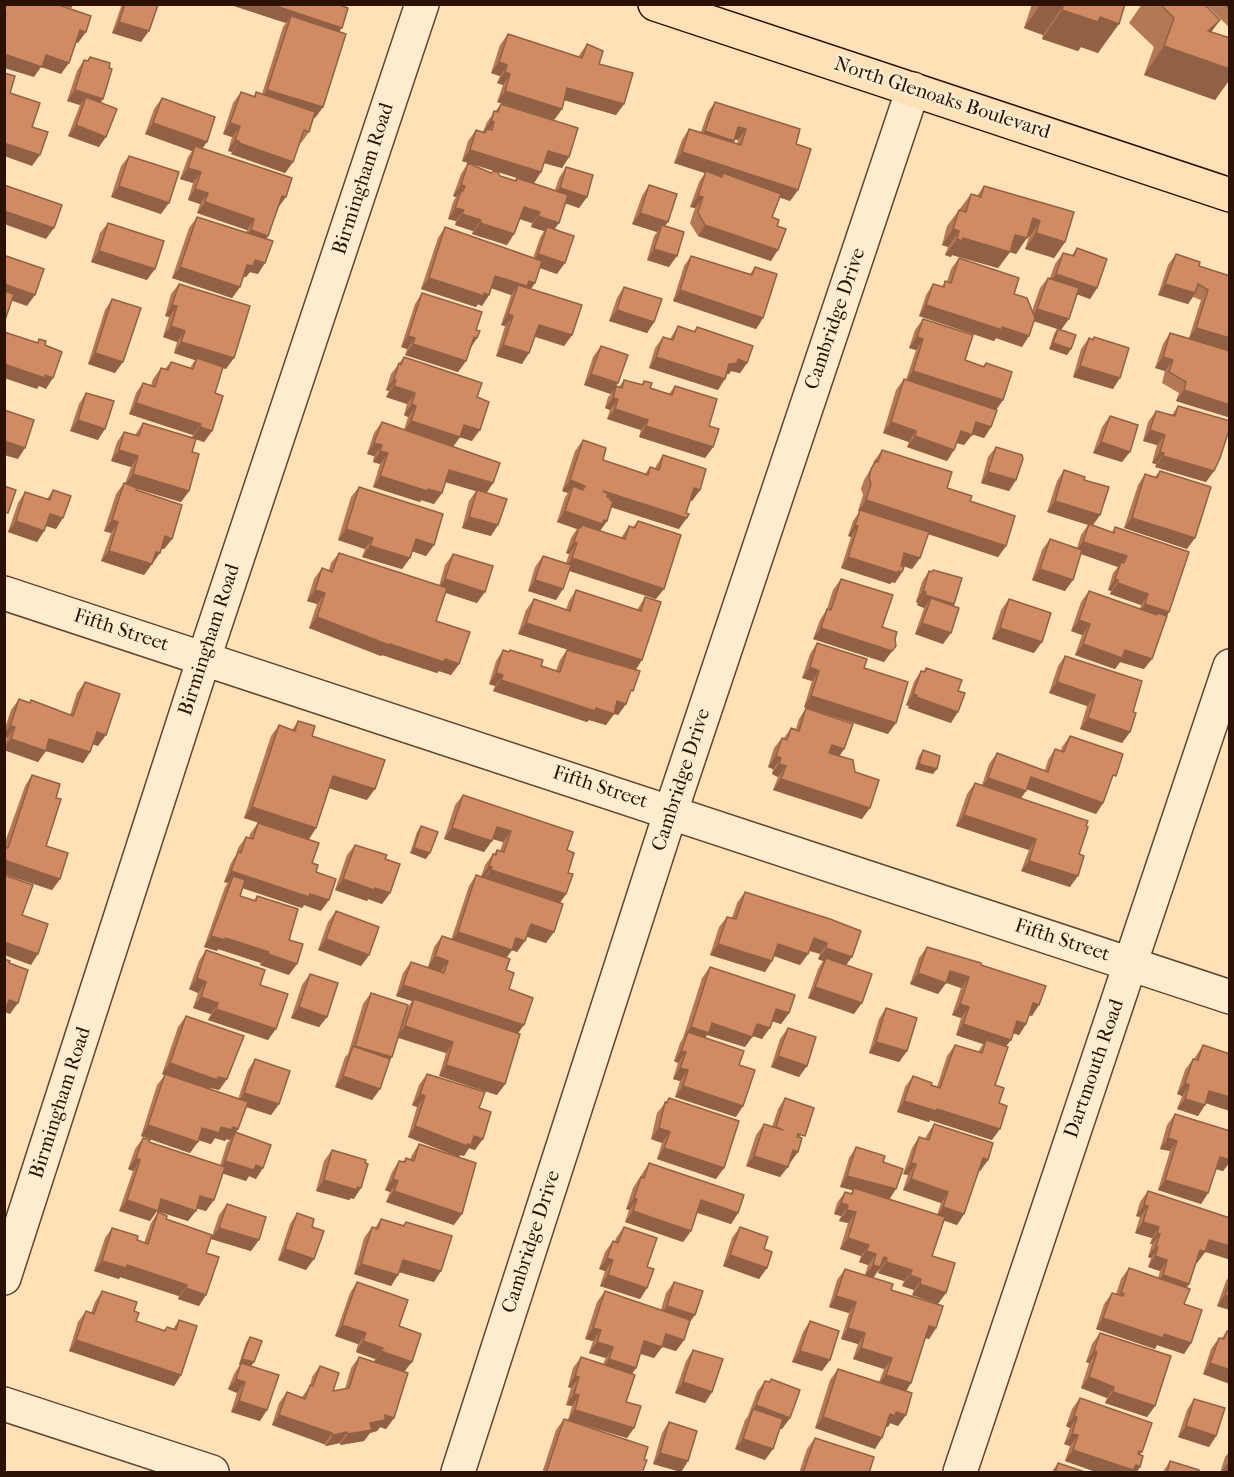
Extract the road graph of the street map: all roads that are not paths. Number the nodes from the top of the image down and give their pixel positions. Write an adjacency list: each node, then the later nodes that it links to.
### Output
1 (422, 4): 6 (street, Birmingham Road)
2 (655, 4): 3 (main road, North Glenoaks Boulevard)
3 (913, 89): 4 (main road, North Glenoaks Boulevard); 8 (street, Cambridge Drive)
4 (1230, 195)
5 (4, 593): 6 (street, Fifth Street)
6 (204, 658): 8 (street, Fifth Street); 11 (street, Birmingham Road)
7 (1230, 666): 9 (street, Dartmouth Road)
8 (671, 811): 9 (street, Fifth Street); 14 (street, Cambridge Drive)
9 (1131, 964): 10 (street, Fifth Street); 15 (street, Dartmouth Road)
10 (1230, 998)
11 (4, 1278)
12 (4, 1404): 13 (street)
13 (212, 1473)
14 (458, 1473)
15 (960, 1473)

